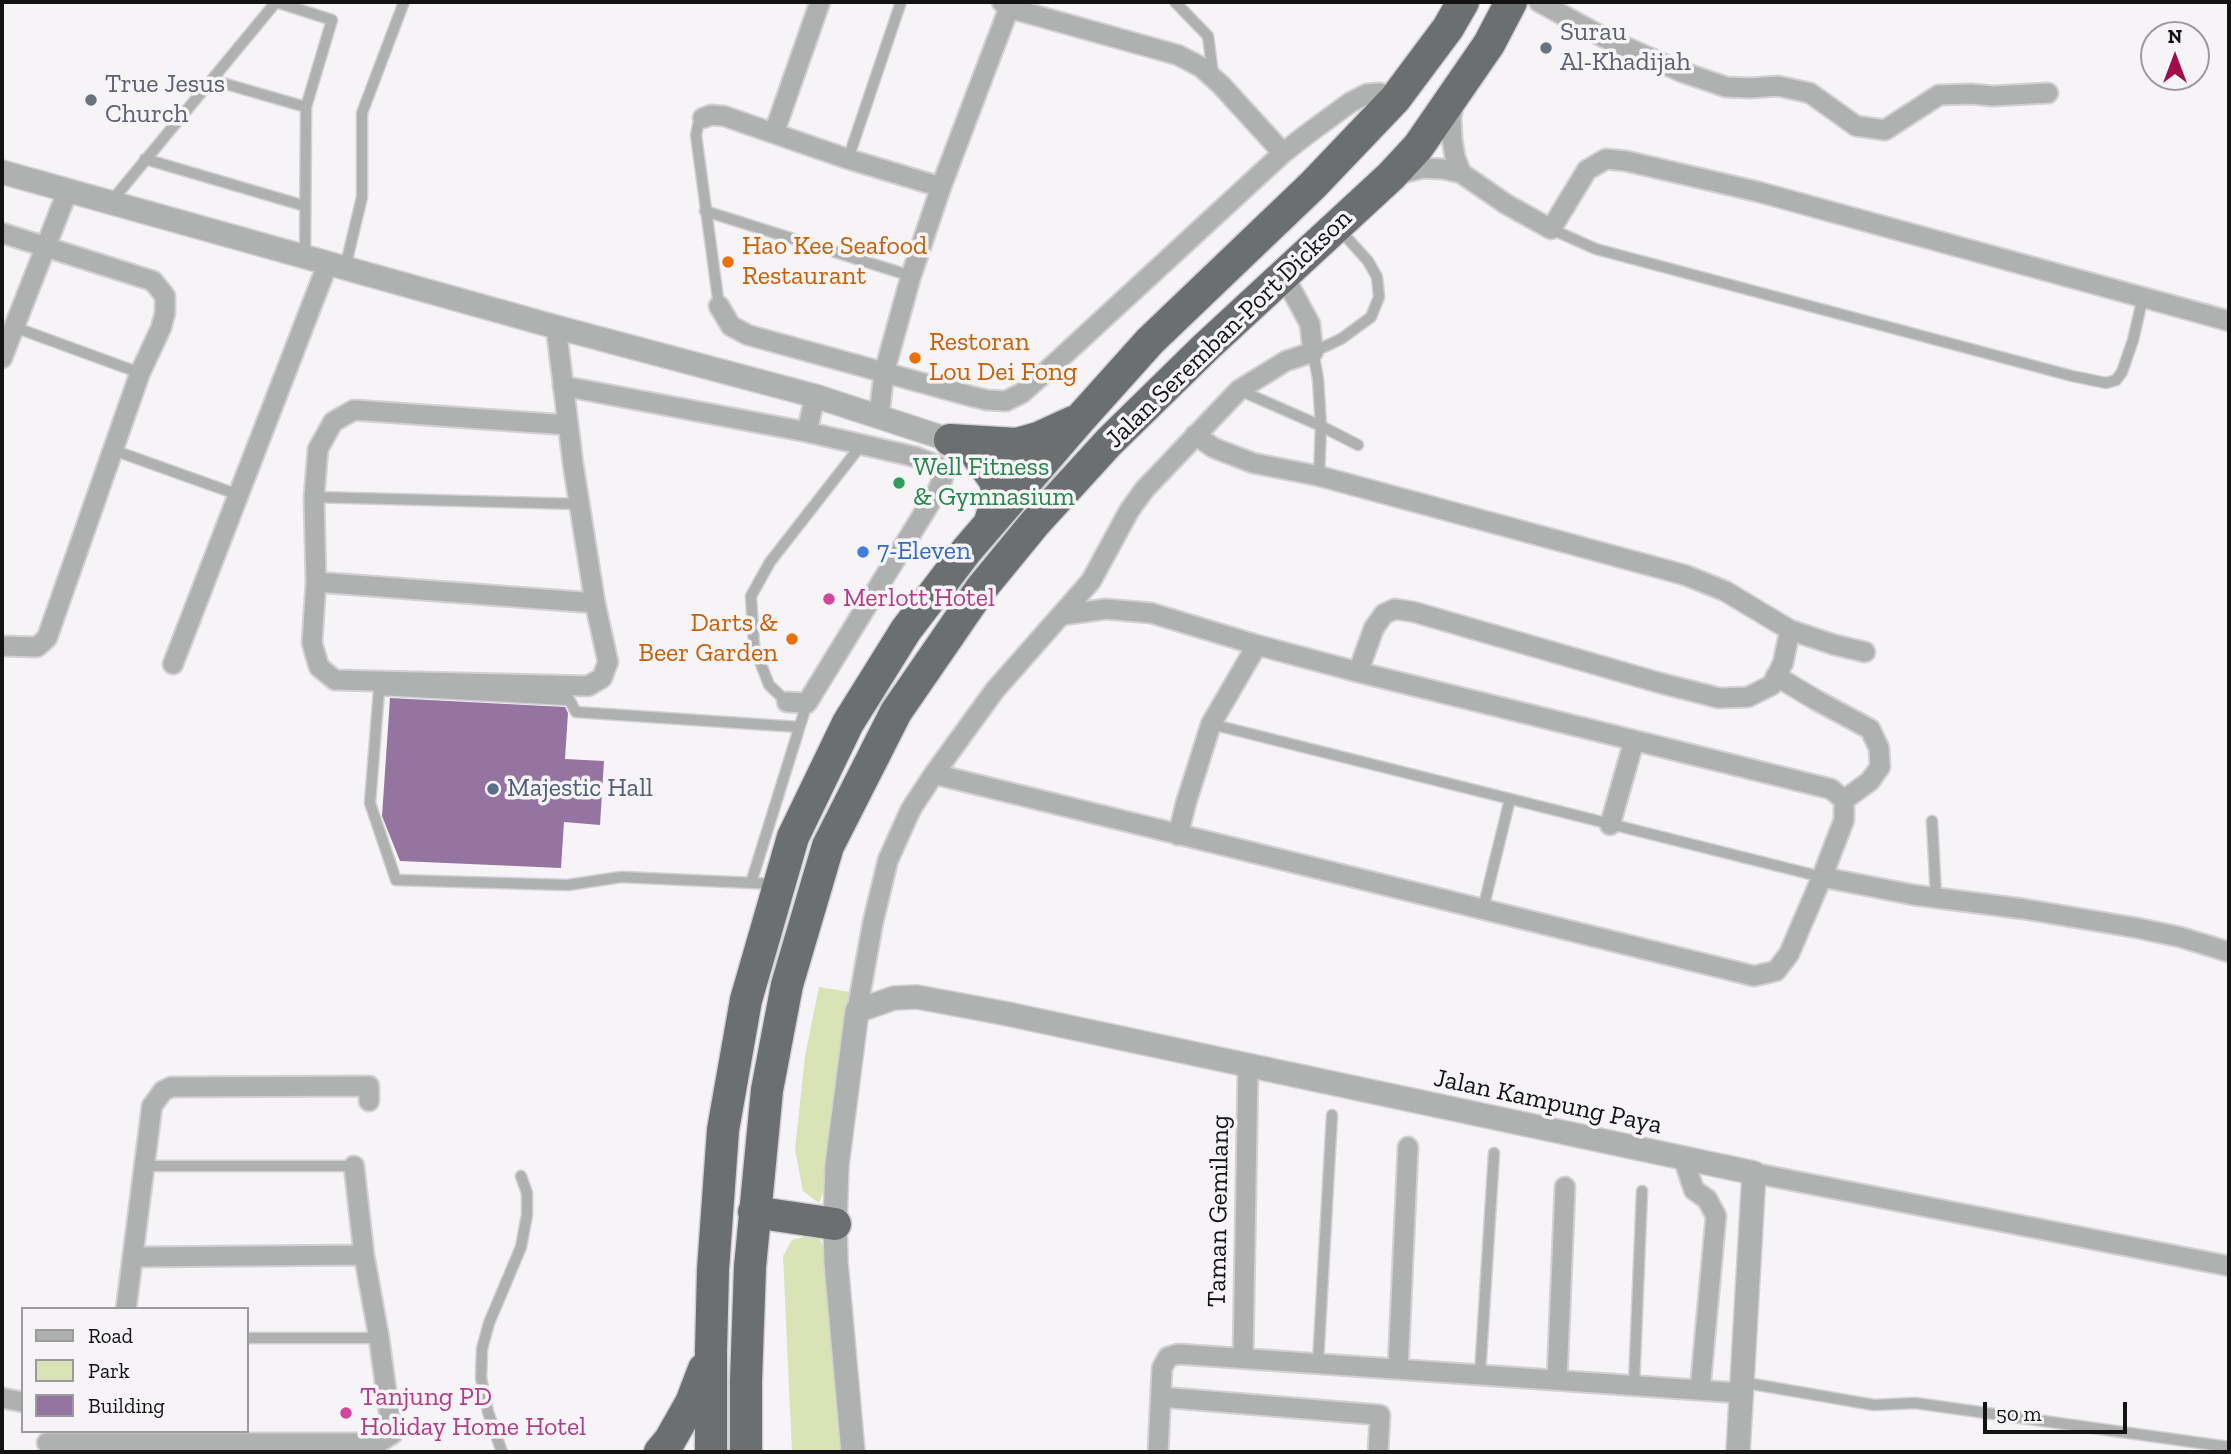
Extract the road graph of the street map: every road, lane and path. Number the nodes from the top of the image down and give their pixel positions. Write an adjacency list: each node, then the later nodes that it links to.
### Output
1 (404, 2): 33 (lane)
2 (820, 2): 16 (street)
3 (901, 2): 19 (lane)
4 (1175, 2): 9 (lane)
5 (1463, 2): 13 (highway, Jalan Seremban-Port Dickson)
6 (1511, 2): 11 (highway, Jalan Seremban-Port Dickson)
7 (1539, 2): 12 (street)
8 (1009, 4): 9 (street); 23 (street)
9 (1213, 78): 17 (street)
10 (212, 80): 14 (lane); 14 (lane); 18 (lane)
11 (1456, 92): 21 (street); 22 (highway, Jalan Seremban-Port Dickson)
12 (2048, 93)
13 (1395, 99): 17 (street); 50 (highway, Jalan Seremban-Port Dickson)
14 (306, 107): 26 (lane)
15 (703, 118): 16 (street); 27 (lane)
16 (774, 133): 19 (street)
17 (1283, 153): 45 (street)
18 (145, 159): 25 (lane); 26 (lane)
19 (848, 159): 23 (street)
20 (2, 172): 24 (street)
21 (1461, 173): 22 (street); 29 (street)
22 (1391, 176): 28 (highway, Jalan Seremban-Port Dickson)
23 (941, 187): 35 (street)
24 (68, 190): 25 (street); 31 (street)
25 (109, 203): 32 (street)
26 (305, 206): 32 (lane)
27 (705, 211): 35 (lane); 37 (lane)
28 (1337, 226): 34 (highway, Jalan Seremban-Port Dickson); 42 (lane)
29 (1551, 229): 36 (street); 36 (lane)
30 (2, 233): 31 (street)
31 (45, 247): 39 (street); 44 (street)
32 (305, 257): 33 (street)
33 (337, 266): 40 (street); 61 (street)
34 (1283, 274): 41 (highway, Jalan Seremban-Port Dickson); 42 (street)
35 (911, 276): 45 (street)
36 (2143, 297): 38 (street)
37 (719, 306): 45 (street)
38 (2229, 321)
39 (14, 327): 43 (street); 44 (lane)
40 (556, 327): 46 (street); 48 (street)
41 (1206, 347): 60 (highway); 105 (highway, Jalan Seremban-Port Dickson)
42 (1313, 352): 47 (street); 52 (lane)
43 (2, 358)
44 (140, 373): 58 (street)
45 (884, 373): 49 (street)
46 (563, 386): 51 (street); 53 (street)
47 (1240, 390): 52 (lane); 54 (street)
48 (815, 396): 49 (street); 53 (street)
49 (879, 416): 56 (street)
50 (1080, 419): 56 (highway); 60 (highway, Jalan Seremban-Port Dickson)
51 (568, 425): 62 (street); 63 (street)
52 (1321, 426): 57 (lane); 59 (lane)
53 (807, 432): 55 (street)
54 (1195, 435): 59 (street); 67 (street)
55 (862, 444): 76 (lane); 77 (street)
56 (962, 445): 60 (street); 64 (highway)
57 (1358, 445)
58 (113, 450): 61 (lane); 70 (street)
59 (1319, 476): 68 (street)
60 (1029, 478): 64 (highway, Jalan Seremban-Port Dickson)
61 (239, 495): 72 (street)
62 (314, 498): 63 (lane); 65 (street)
63 (579, 504): 66 (street)
64 (990, 523): 88 (highway, Jalan Seremban-Port Dickson)
65 (316, 582): 66 (street); 75 (street)
66 (595, 603): 75 (street)
67 (1062, 615): 69 (street); 81 (street)
68 (1790, 630): 71 (street); 74 (street)
69 (1257, 645): 73 (street); 78 (street)
70 (2, 646)
71 (1865, 652)
72 (173, 664)
73 (1358, 671): 74 (street); 80 (street)
74 (1776, 676): 83 (street)
75 (565, 693): 79 (lane); 88 (lane)
76 (787, 702): 77 (street)
77 (807, 703): 79 (lane)
78 (1211, 724): 82 (lane); 86 (street)
79 (799, 727): 88 (lane)
80 (1634, 741): 83 (street); 85 (street)
81 (934, 774): 86 (street); 92 (street)
82 (1510, 799): 85 (lane); 90 (lane)
83 (1844, 800): 87 (street)
84 (1932, 821): 89 (lane)
85 (1610, 825): 87 (lane)
86 (1178, 835): 90 (street)
87 (1822, 877): 89 (street); 90 (street)
88 (765, 884): 113 (highway, Jalan Seremban-Port Dickson)
89 (1936, 897): 91 (street)
90 (1483, 909)
91 (2229, 952)
92 (857, 1011): 93 (street, Jalan Kampung Paya); 106 (street)
93 (1248, 1066): 98 (street, Jalan Kampung Paya); 114 (street, Taman Gemilang)
94 (369, 1101): 99 (street)
95 (1332, 1115): 115 (lane)
96 (1408, 1147): 116 (street)
97 (1494, 1153): 117 (lane)
98 (1684, 1160): 101 (street, Jalan Kampung Paya); 122 (street)
99 (144, 1166): 100 (lane); 108 (street)
100 (354, 1166): 107 (street)
101 (1754, 1173): 109 (street, Jalan Kampung Paya); 121 (street)
102 (521, 1176): 130 (lane)
103 (1565, 1187): 118 (street)
104 (1642, 1191): 120 (lane)
105 (754, 1212): 106 (highway); 119 (highway, Jalan Seremban-Port Dickson)
106 (835, 1224): 135 (street)
107 (364, 1255): 108 (street); 112 (street)
108 (134, 1257): 110 (street)
109 (2229, 1266)
110 (126, 1307)
111 (248, 1338): 112 (lane)
112 (379, 1338): 129 (street)
113 (711, 1351): 131 (highway); 132 (highway, Jalan Seremban-Port Dickson)
114 (1243, 1358): 115 (street); 123 (street)
115 (1318, 1363): 116 (street)
116 (1398, 1369): 117 (street)
117 (1480, 1374): 118 (street)
118 (1557, 1380): 120 (street)
119 (746, 1381): 133 (highway, Jalan Seremban-Port Dickson); 134 (highway)
120 (1634, 1385): 122 (street)
121 (1741, 1387): 122 (street); 128 (lane); 138 (street)
122 (1700, 1390)
123 (1161, 1397): 136 (street); 137 (street)
124 (2, 1398): 125 (street)
125 (21, 1402)
126 (114, 1436): 127 (street); 129 (street)
127 (46, 1442)
128 (2229, 1447)
129 (378, 1448)
130 (502, 1452)
131 (660, 1452)
132 (711, 1452)
133 (746, 1452)
134 (767, 1452)
135 (853, 1452)
136 (1158, 1452)
137 (1378, 1452)
138 (1738, 1452)

